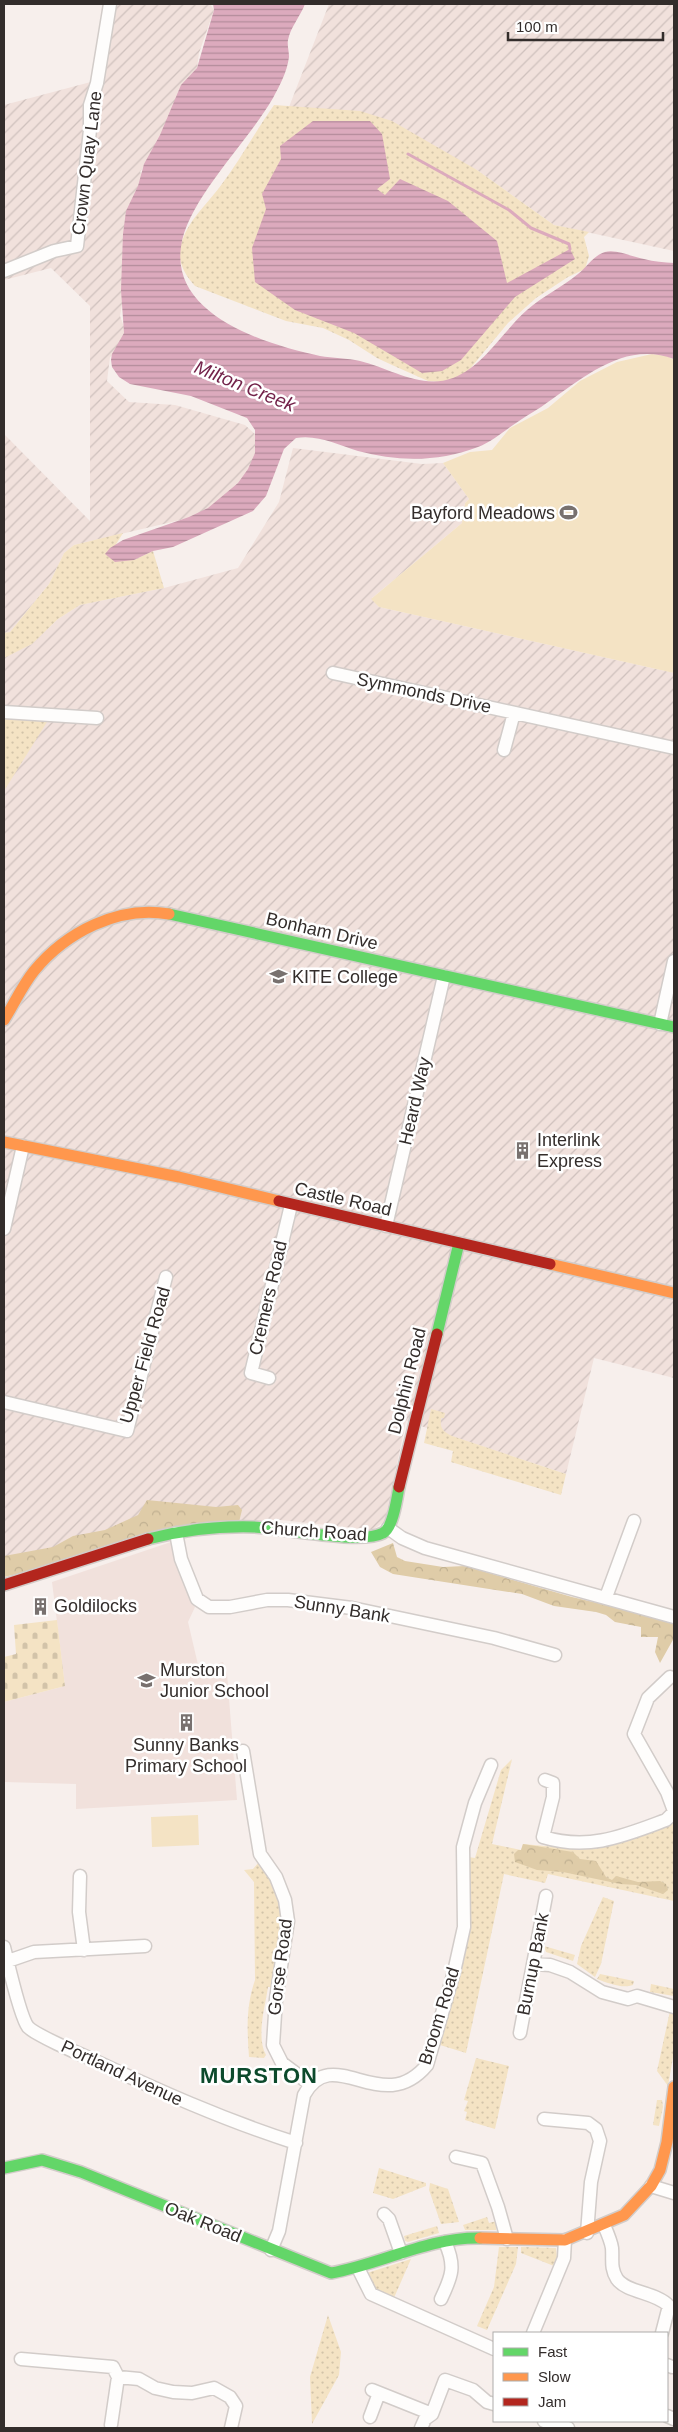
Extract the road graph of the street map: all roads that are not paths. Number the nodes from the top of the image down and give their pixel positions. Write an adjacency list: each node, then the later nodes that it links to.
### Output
1 (110, 4): 2 (street, Crown Quay Lane)
2 (4, 272)
3 (333, 673): 5 (street, Symmonds Drive)
4 (4, 712): 6 (street)
5 (514, 713): 7 (street, Symmonds Drive); 8 (street, Symmonds Drive)
6 (97, 718)
7 (674, 748)
8 (504, 750)
9 (674, 962): 12 (street)
10 (444, 976): 11 (street, Bonham Drive); 12 (street, Bonham Drive); 17 (street, Heard Way)
11 (4, 1020)
12 (660, 1024): 13 (street, Bonham Drive)
13 (674, 1027)
14 (4, 1142): 15 (street, Castle Road)
15 (23, 1146): 16 (street, Castle Road); 18 (street)
16 (290, 1205): 17 (street, Castle Road); 22 (street, Cremers Road)
17 (386, 1226): 19 (street, Castle Road)
18 (4, 1229)
19 (459, 1243): 21 (street, Castle Road); 25 (street, Dolphin Road)
20 (166, 1277): 23 (street, Upper Field Road)
21 (674, 1293)
22 (270, 1378)
23 (4, 1402)
24 (634, 1521): 28 (street)
25 (388, 1528): 26 (street, Church Road); 28 (street, Church Road)
26 (176, 1533): 27 (street, Church Road); 30 (street, Sunny Bank)
27 (4, 1585)
28 (606, 1597): 29 (street, Church Road)
29 (674, 1616)
30 (555, 1655)
31 (670, 1677): 35 (street)
32 (243, 1751): 45 (street, Gorse Road)
33 (491, 1765): 45 (street, Broom Road)
34 (545, 1780): 35 (street)
35 (674, 1811)
36 (80, 1876): 40 (street)
37 (546, 1896): 42 (street, Burnup Bank)
38 (145, 1946): 40 (street)
39 (4, 1947): 41 (street, Portland Avenue)
40 (84, 1950): 41 (street)
41 (8, 1961): 48 (street, Portland Avenue)
42 (533, 1964): 43 (street); 44 (street, Burnup Bank)
43 (674, 2007)
44 (520, 2033)
45 (310, 2084): 48 (street)
46 (674, 2088): 51 (street, Oak Road)
47 (544, 2119): 55 (street)
48 (296, 2144): 59 (street)
49 (456, 2158): 56 (street)
50 (4, 2168): 59 (street, Oak Road)
51 (651, 2186): 52 (street); 54 (street, Oak Road)
52 (674, 2193)
53 (384, 2214): 60 (street)
54 (604, 2225): 55 (street, Oak Road); 64 (street)
55 (587, 2233): 57 (street, Oak Road)
56 (507, 2239): 57 (street, Oak Road); 58 (street, Oak Road)
57 (565, 2240): 63 (street)
58 (445, 2242): 60 (street, Oak Road); 62 (street)
59 (271, 2250): 61 (street, Oak Road)
60 (401, 2253): 61 (street, Oak Road)
61 (358, 2268): 65 (street)
62 (441, 2299)
63 (533, 2332)
64 (662, 2332)
65 (493, 2349)
66 (21, 2358): 67 (street)
67 (118, 2378): 72 (street); 73 (street)
68 (493, 2404): 69 (street)
69 (432, 2414): 70 (street); 74 (street)
70 (370, 2417)
71 (547, 2422): 75 (street)
72 (111, 2424)
73 (231, 2428)
74 (421, 2428)
75 (568, 2428)

